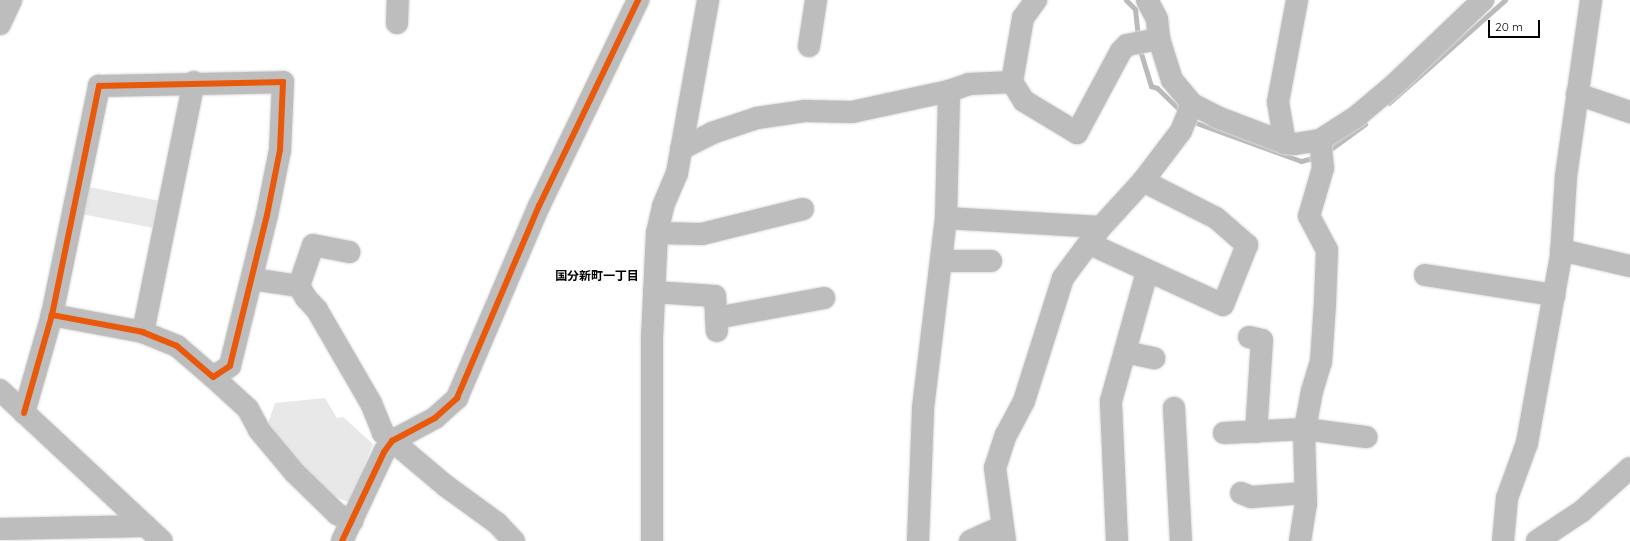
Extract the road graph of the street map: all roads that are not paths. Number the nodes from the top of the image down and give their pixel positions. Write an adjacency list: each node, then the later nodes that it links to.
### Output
1 (11, 0): 12 (street)
2 (398, 0): 11 (street)
3 (638, 0): 54 (street)
4 (708, 0): 22 (street)
5 (816, 0): 14 (street)
6 (1036, 0): 16 (street)
7 (1147, 0): 13 (street)
8 (1297, 0): 21 (street)
9 (1483, 0): 23 (street)
10 (1591, 0): 18 (street)
11 (397, 23)
12 (0, 24)
13 (1155, 39): 16 (street); 19 (street)
14 (809, 46)
15 (194, 82): 36 (street); 41 (street); 42 (street)
16 (1012, 82): 17 (street)
17 (949, 91): 22 (street); 26 (street)
18 (1577, 94): 20 (street); 29 (street)
19 (1191, 105): 21 (street); 24 (street)
20 (1630, 112)
21 (1285, 144): 23 (street)
22 (680, 149): 27 (street)
23 (1321, 152): 50 (street)
24 (1143, 181): 28 (street); 34 (street)
25 (803, 209): 27 (street)
26 (946, 218): 28 (street); 31 (street)
27 (657, 233): 38 (street)
28 (1096, 236): 34 (street); 61 (street)
29 (1561, 250): 33 (street); 39 (street)
30 (349, 252): 37 (street)
31 (941, 261): 32 (street); 66 (street)
32 (992, 262)
33 (1630, 266)
34 (1147, 272): 44 (street)
35 (1425, 275): 39 (street)
36 (252, 279): 37 (street); 46 (street)
37 (299, 286): 54 (street)
38 (654, 292): 40 (street); 65 (street)
39 (1554, 295): 71 (street)
40 (824, 298)
41 (52, 315): 42 (street); 49 (street)
42 (143, 332): 46 (street)
43 (1249, 337): 51 (street)
44 (1125, 352): 45 (street); 68 (street)
45 (1154, 358)
46 (213, 377): 58 (street)
47 (0, 390): 49 (street)
48 (1174, 408): 69 (street)
49 (24, 413): 59 (street)
50 (1305, 429): 51 (street); 53 (street); 57 (street)
51 (1256, 432): 52 (street)
52 (1224, 433)
53 (1366, 437)
54 (392, 441): 58 (street); 64 (street)
55 (1630, 468): 72 (street)
56 (1241, 493): 57 (street)
57 (1305, 493): 70 (street)
58 (352, 521): 63 (street)
59 (146, 526): 60 (street); 62 (street)
60 (0, 529)
61 (1003, 534): 67 (street)
62 (162, 541)
63 (342, 541)
64 (514, 541)
65 (652, 541)
66 (918, 541)
67 (970, 541)
68 (1117, 541)
69 (1181, 541)
70 (1300, 541)
71 (1503, 541)
72 (1537, 541)

